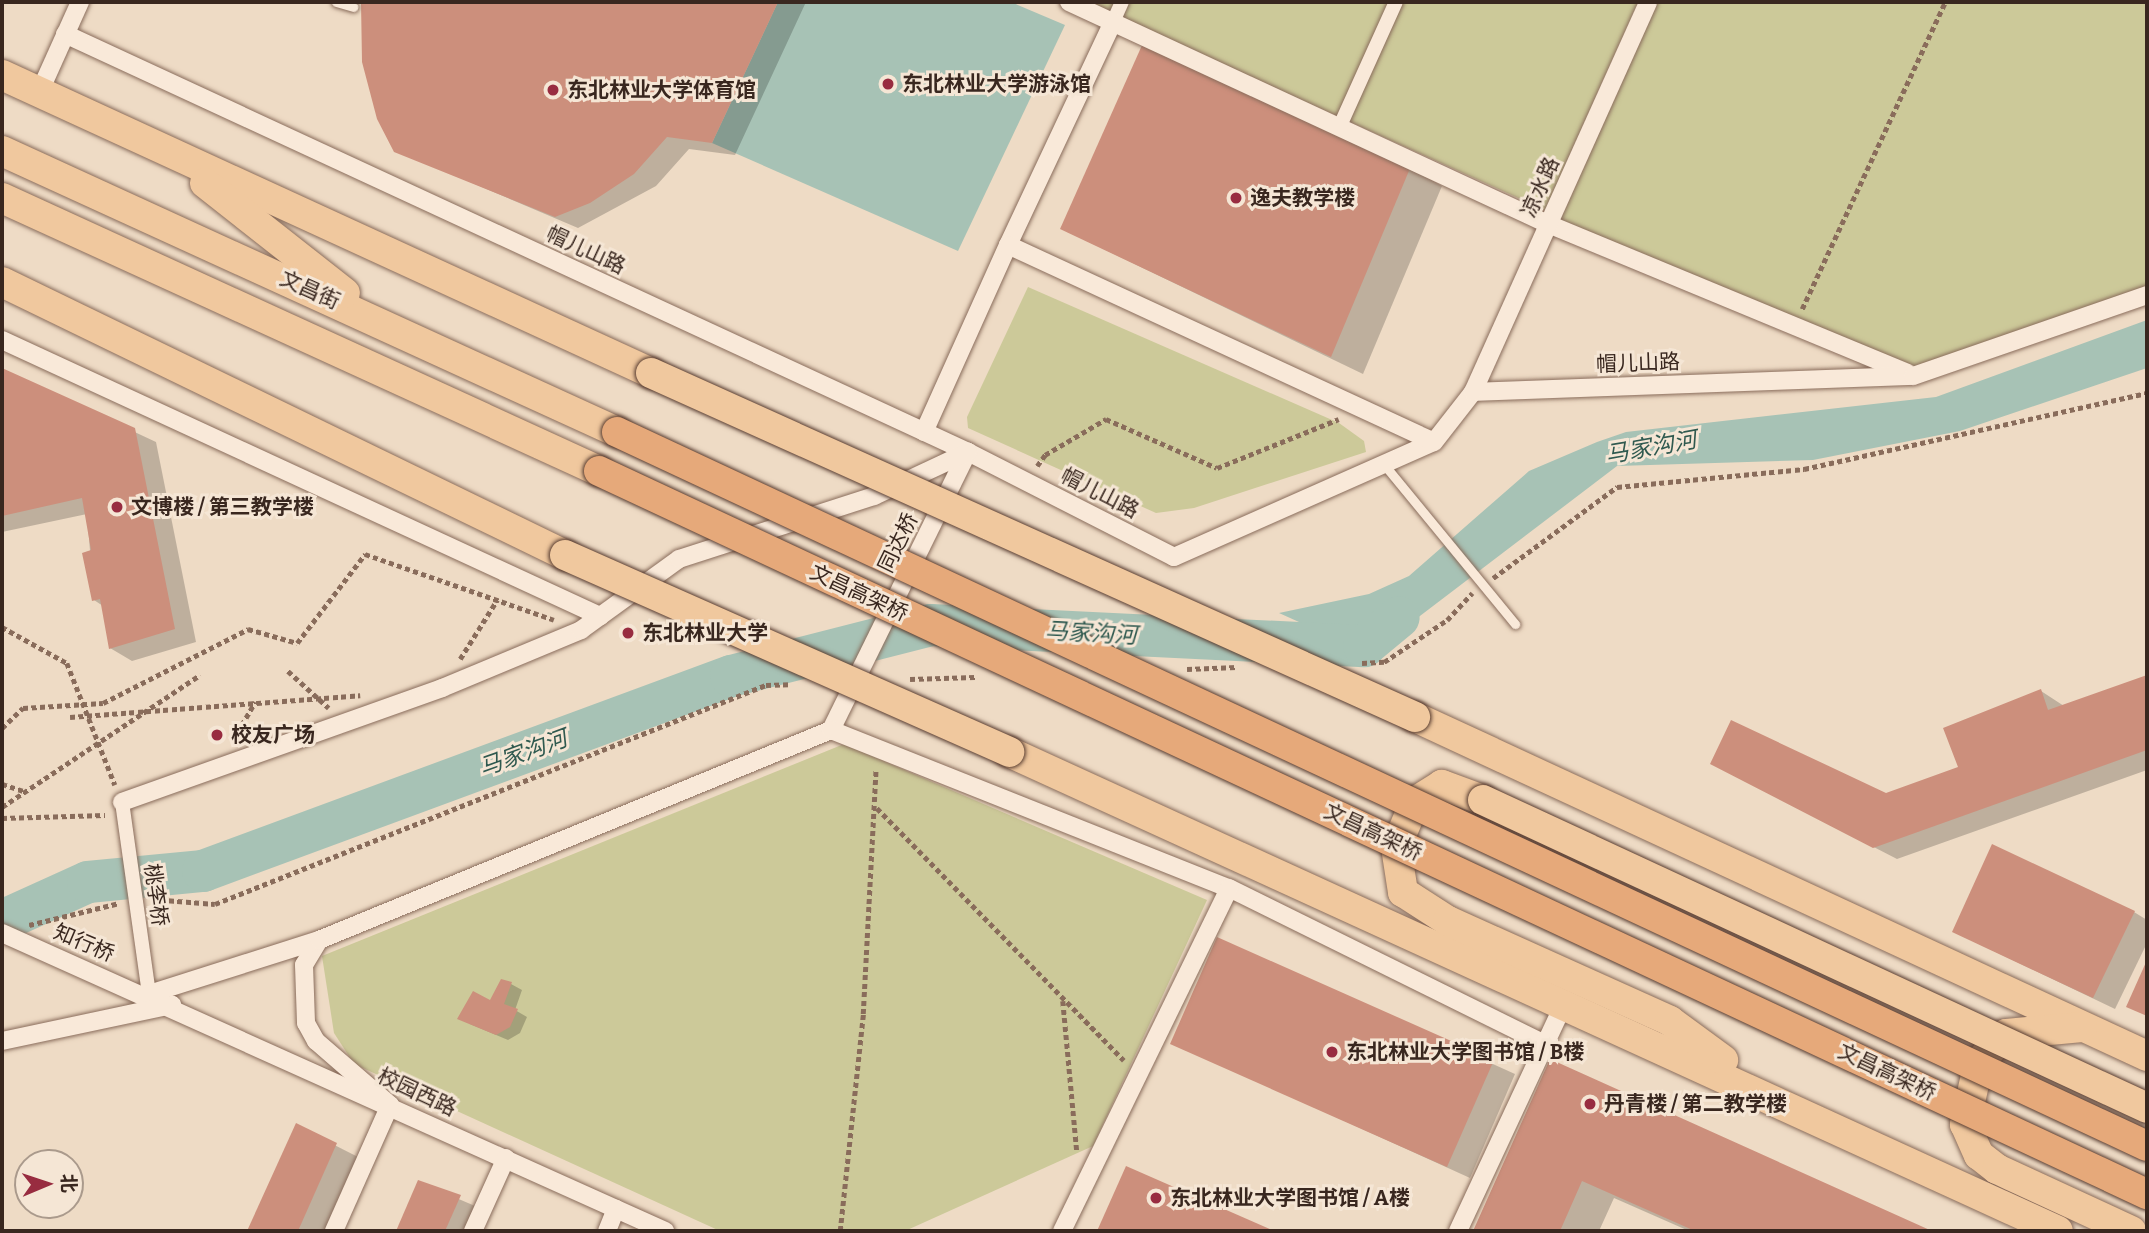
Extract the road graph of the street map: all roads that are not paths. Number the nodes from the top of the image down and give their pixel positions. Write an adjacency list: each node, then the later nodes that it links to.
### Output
1 (80, 2): 9 (street)
2 (336, 2): 7 (lane)
3 (1069, 2): 8 (street)
4 (1122, 2): 8 (street)
5 (1396, 2): 12 (street)
6 (1648, 2): 16 (street, 凉水路)
7 (353, 7)
8 (1113, 22): 12 (street); 17 (street)
9 (65, 34): 11 (street); 25 (street, 帽儿山路)
10 (2, 75): 11 (main road)
11 (40, 91): 14 (main road)
12 (1339, 128): 16 (street)
13 (2, 151): 21 (main road, 文昌街)
14 (171, 156): 21 (main road); 40 (main road, bridge)
15 (2, 198): 29 (main road)
16 (1548, 224): 22 (street); 23 (street, 凉水路)
17 (1008, 245): 25 (street); 26 (street)
18 (2, 282): 38 (main road, bridge)
19 (2147, 295): 22 (street, 帽儿山路)
20 (2, 340): 30 (street)
21 (439, 347): 24 (main road, 文昌街)
22 (1913, 376): 23 (street, 帽儿山路)
23 (1473, 392): 26 (street, 帽儿山路)
24 (617, 432): 47 (highway, 文昌高架桥, bridge)
25 (924, 432): 27 (street, 帽儿山路)
26 (1434, 442): 28 (street, 帽儿山路)
27 (968, 452): 28 (street, 帽儿山路); 30 (street); 32 (street, 同达桥, bridge)
28 (1387, 468): 31 (lane)
29 (599, 471): 49 (highway, 文昌高架桥, bridge)
30 (600, 616): 33 (street)
31 (1515, 624)
32 (831, 730): 34 (street); 36 (street)
33 (123, 808): 37 (street, 桃李桥)
34 (1229, 888): 42 (street); 55 (street)
35 (2, 933): 37 (street, 知行桥)
36 (319, 940): 37 (street); 45 (street)
37 (149, 994): 39 (street, 校园西路)
38 (1565, 1002): 42 (street); 44 (main road)
39 (172, 1005): 41 (street); 45 (street, 校园西路)
40 (2085, 1026): 43 (main road); 58 (main road)
41 (2, 1041)
42 (1546, 1045): 56 (street)
43 (2147, 1056)
44 (1771, 1095): 46 (main road, bridge); 57 (main road)
45 (390, 1105): 48 (street, 校园西路); 51 (street)
46 (2147, 1108)
47 (2147, 1146)
48 (506, 1158): 50 (street, 校园西路); 52 (street)
49 (2147, 1194)
50 (617, 1209): 53 (street); 54 (street, 校园西路)
51 (334, 1231)
52 (473, 1231)
53 (607, 1231)
54 (665, 1231)
55 (1062, 1231)
56 (1458, 1231)
57 (2058, 1231)
58 (2131, 1231)

